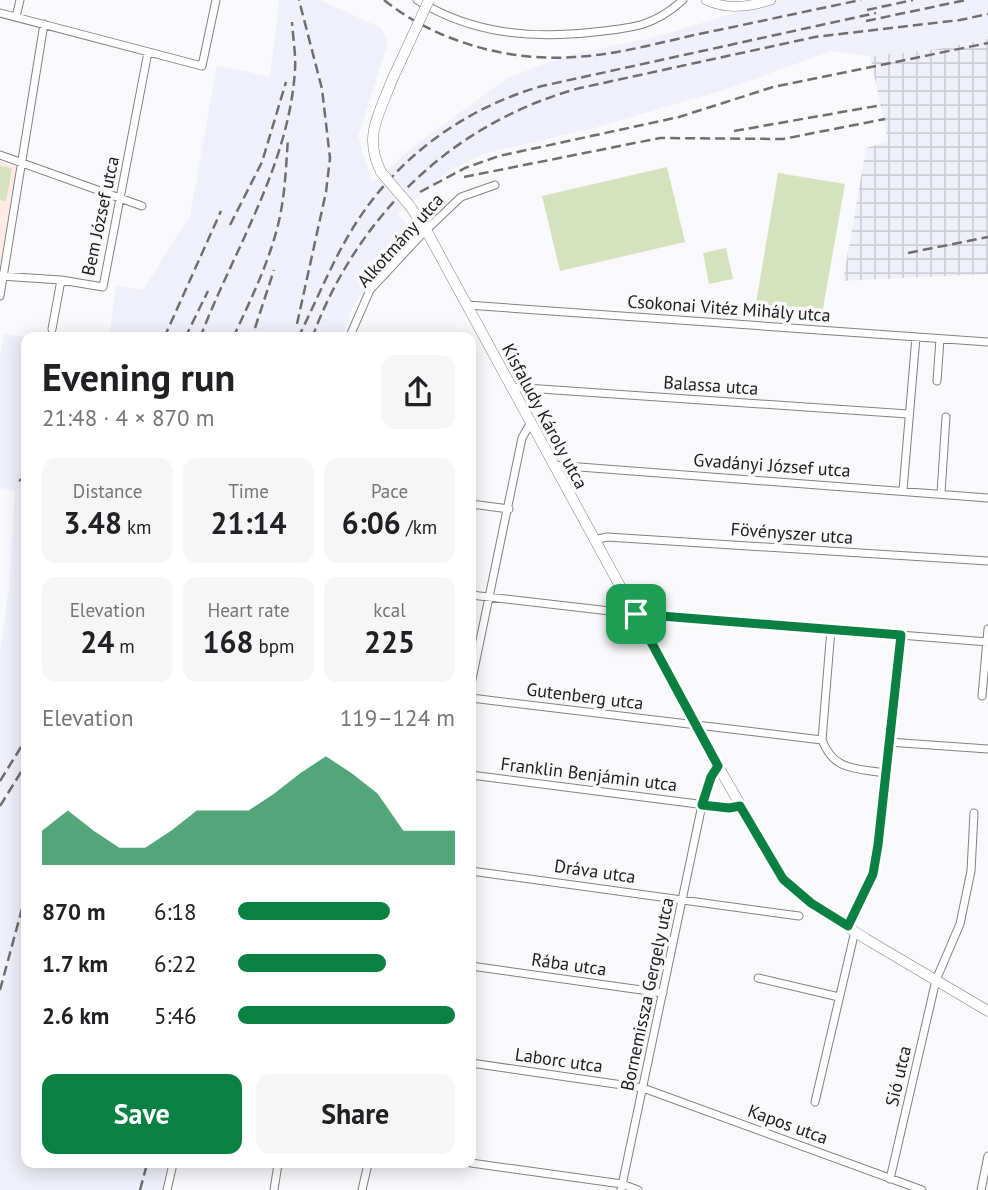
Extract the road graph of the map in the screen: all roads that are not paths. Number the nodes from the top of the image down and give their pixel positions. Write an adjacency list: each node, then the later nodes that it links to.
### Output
1 (20, 0): 8 (street)
2 (216, 0): 10 (street)
3 (683, 0): 6 (street)
4 (706, 0): 5 (street)
5 (771, 0)
6 (423, 1): 16 (main road, Kisfaludy Károly utca, bridge)
7 (0, 12): 8 (street)
8 (16, 17): 9 (street)
9 (44, 24): 10 (street); 12 (street)
10 (148, 52): 14 (street, Bem József utca)
11 (0, 155): 12 (street)
12 (22, 163): 14 (street); 17 (street)
13 (495, 185): 16 (street, Alkotmány utca)
14 (120, 198): 15 (street); 18 (street, Bem József utca)
15 (142, 206)
16 (426, 230): 20 (main road, Kisfaludy Károly utca); 22 (street, Alkotmány utca)
17 (2, 276): 18 (street, Bem József utca); 19 (street)
18 (61, 280): 21 (street)
19 (0, 296)
20 (467, 305): 23 (street, Csokonai Vitéz Mihály utca); 27 (main road, Kisfaludy Károly utca)
21 (52, 329)
22 (352, 332)
23 (916, 337): 24 (street, Csokonai Vitéz Mihály utca); 28 (street)
24 (940, 339): 25 (street, Csokonai Vitéz Mihály utca); 26 (street)
25 (988, 342)
26 (937, 382)
27 (511, 387): 28 (street, Balassa utca); 30 (main road, Kisfaludy Károly utca)
28 (908, 414): 32 (street)
29 (946, 417): 33 (street)
30 (531, 422): 31 (main road, Kisfaludy Károly utca); 36 (street)
31 (553, 465): 32 (street, Gvadányi József utca); 37 (main road, Kisfaludy Károly utca)
32 (903, 490): 33 (street, Gvadányi József utca)
33 (941, 493): 34 (street, Gvadányi József utca)
34 (988, 498)
35 (476, 505): 36 (street)
36 (509, 509): 40 (street)
37 (594, 540): 38 (street, Fövényszer utca); 41 (main road, Kisfaludy Károly utca)
38 (988, 561)
39 (476, 597): 40 (street)
40 (489, 598): 41 (street); 46 (street)
41 (636, 614): 42 (street); 49 (main road, Kisfaludy Károly utca)
42 (831, 629): 44 (street); 50 (street)
43 (988, 629): 45 (street)
44 (901, 635): 45 (street); 51 (street)
45 (987, 642): 47 (street)
46 (476, 660)
47 (982, 696)
48 (476, 699): 49 (street, Gutenberg utca)
49 (696, 725): 50 (street, Gutenberg utca); 53 (main road, Kisfaludy Károly utca)
50 (822, 740): 54 (street)
51 (888, 742): 52 (street); 54 (street)
52 (988, 749)
53 (718, 766): 56 (street); 57 (main road, Kisfaludy Károly utca)
54 (884, 773): 62 (street)
55 (476, 776): 56 (street, Franklin Benjámin utca)
56 (702, 805): 57 (street); 60 (street, Bornemissza Gergely utca)
57 (740, 806): 62 (main road, Kisfaludy Károly utca)
58 (974, 813): 65 (street, Sió utca)
59 (476, 872): 60 (street, Dráva utca)
60 (684, 899): 61 (street, Dráva utca); 66 (street, Bornemissza Gergely utca)
61 (799, 916)
62 (851, 928): 65 (main road, Kisfaludy Károly utca); 67 (street)
63 (476, 967): 66 (street, Rába utca)
64 (758, 978): 67 (street)
65 (936, 980): 68 (main road, Kisfaludy Károly utca); 77 (street, Sió utca)
66 (663, 993): 70 (street, Bornemissza Gergely utca)
67 (839, 998): 71 (street)
68 (988, 1011)
69 (476, 1064): 70 (street, Laborc utca)
70 (643, 1088): 77 (street, Kapos utca); 78 (street, Bornemissza Gergely utca)
71 (815, 1102)
72 (988, 1156): 84 (street)
73 (476, 1164): 78 (street)
74 (172, 1168): 79 (street)
75 (277, 1168): 80 (street)
76 (367, 1168): 81 (street)
77 (890, 1179): 83 (street, Kapos utca)
78 (621, 1187): 82 (street)
79 (167, 1190)
80 (274, 1190)
81 (362, 1190)
82 (638, 1190)
83 (922, 1190)
84 (981, 1190)

